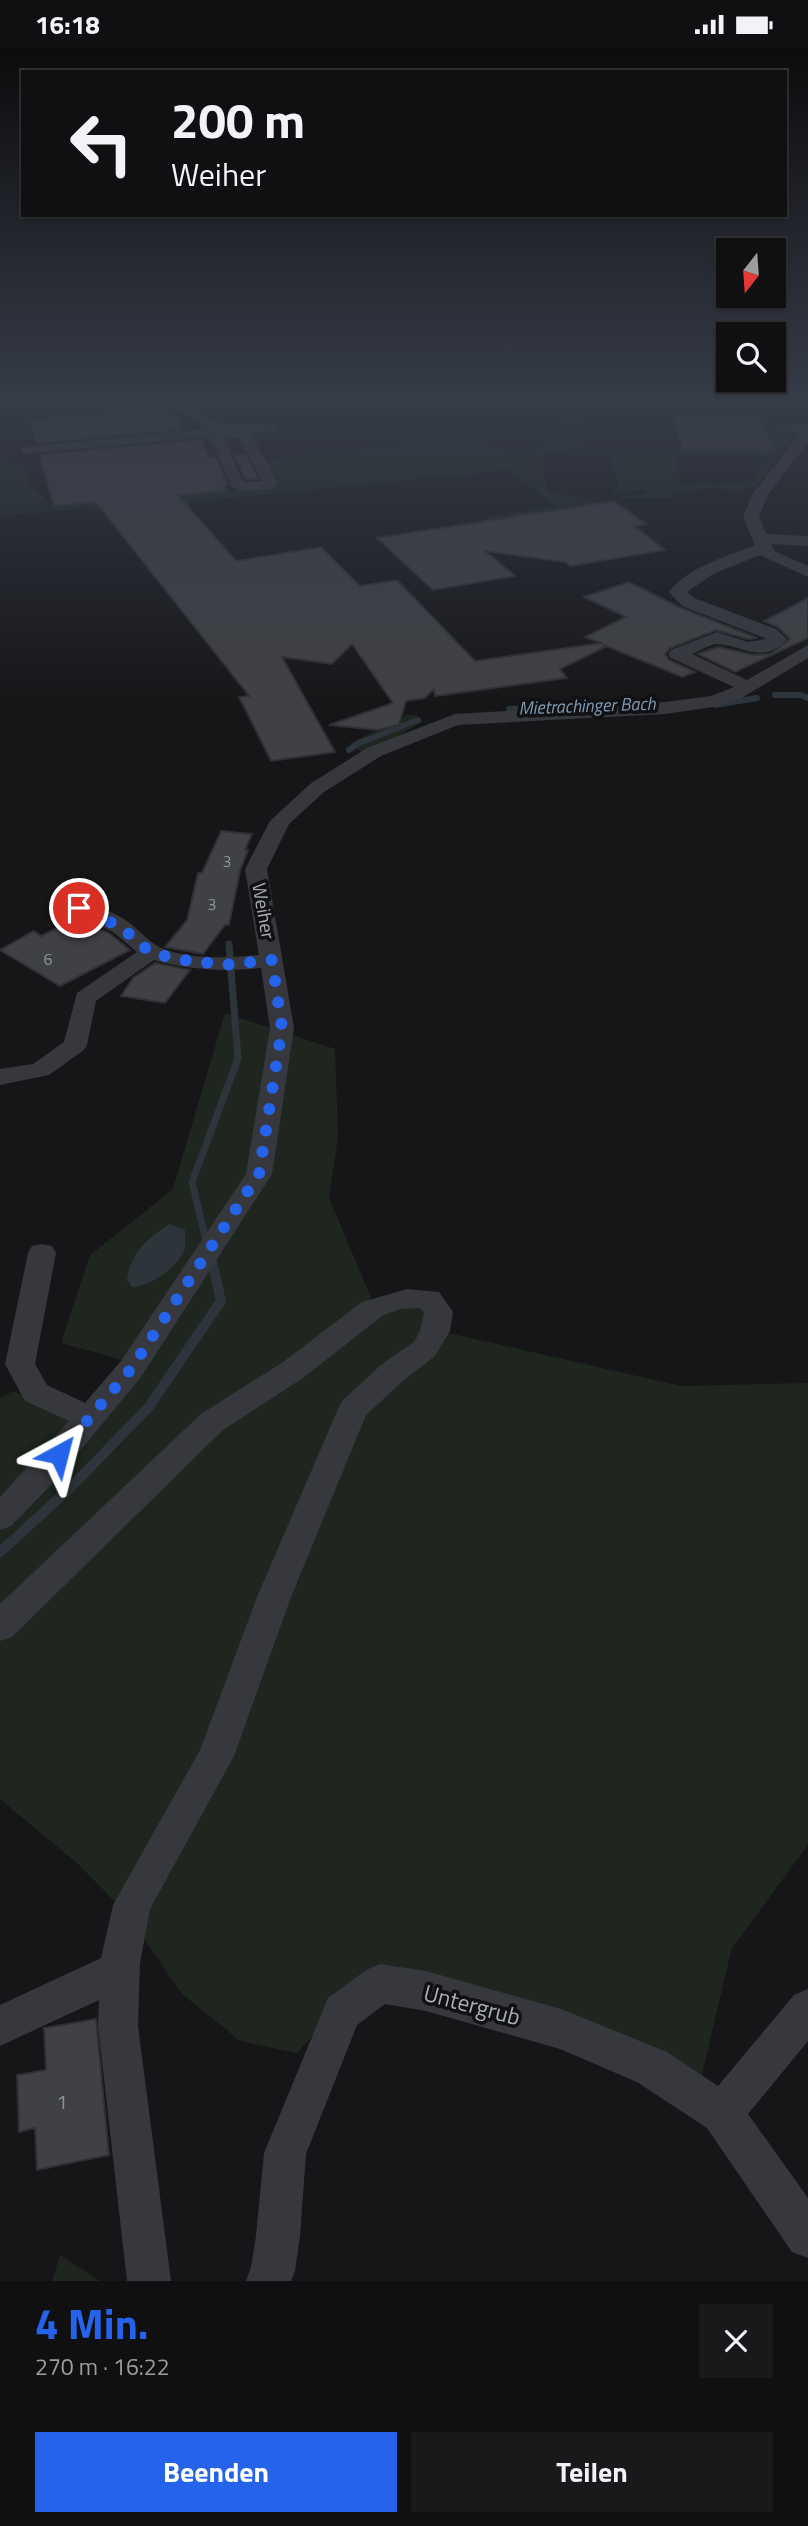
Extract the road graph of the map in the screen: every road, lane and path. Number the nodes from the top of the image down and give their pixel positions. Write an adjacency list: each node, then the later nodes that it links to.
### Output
1 (758, 499): 3 (street)
2 (808, 541): 3 (street)
3 (764, 543): 4 (street); 6 (street)
4 (808, 572)
5 (808, 650): 6 (street)
6 (748, 687): 7 (street)
7 (306, 797): 10 (street, Weiher)
8 (79, 908): 9 (street, Weiher)
9 (150, 952): 10 (street, Weiher); 11 (street)
10 (272, 960): 13 (street)
11 (0, 1077)
12 (42, 1253): 13 (street)
13 (88, 1417): 14 (street)
14 (0, 1517)
15 (0, 1627): 16 (street)
16 (119, 1970): 18 (street); 21 (street)
17 (808, 2009): 19 (street)
18 (0, 2026)
19 (722, 2113): 20 (street, Untergrub); 22 (street, Untergrub)
20 (808, 2236)
21 (149, 2281)
22 (268, 2281)

